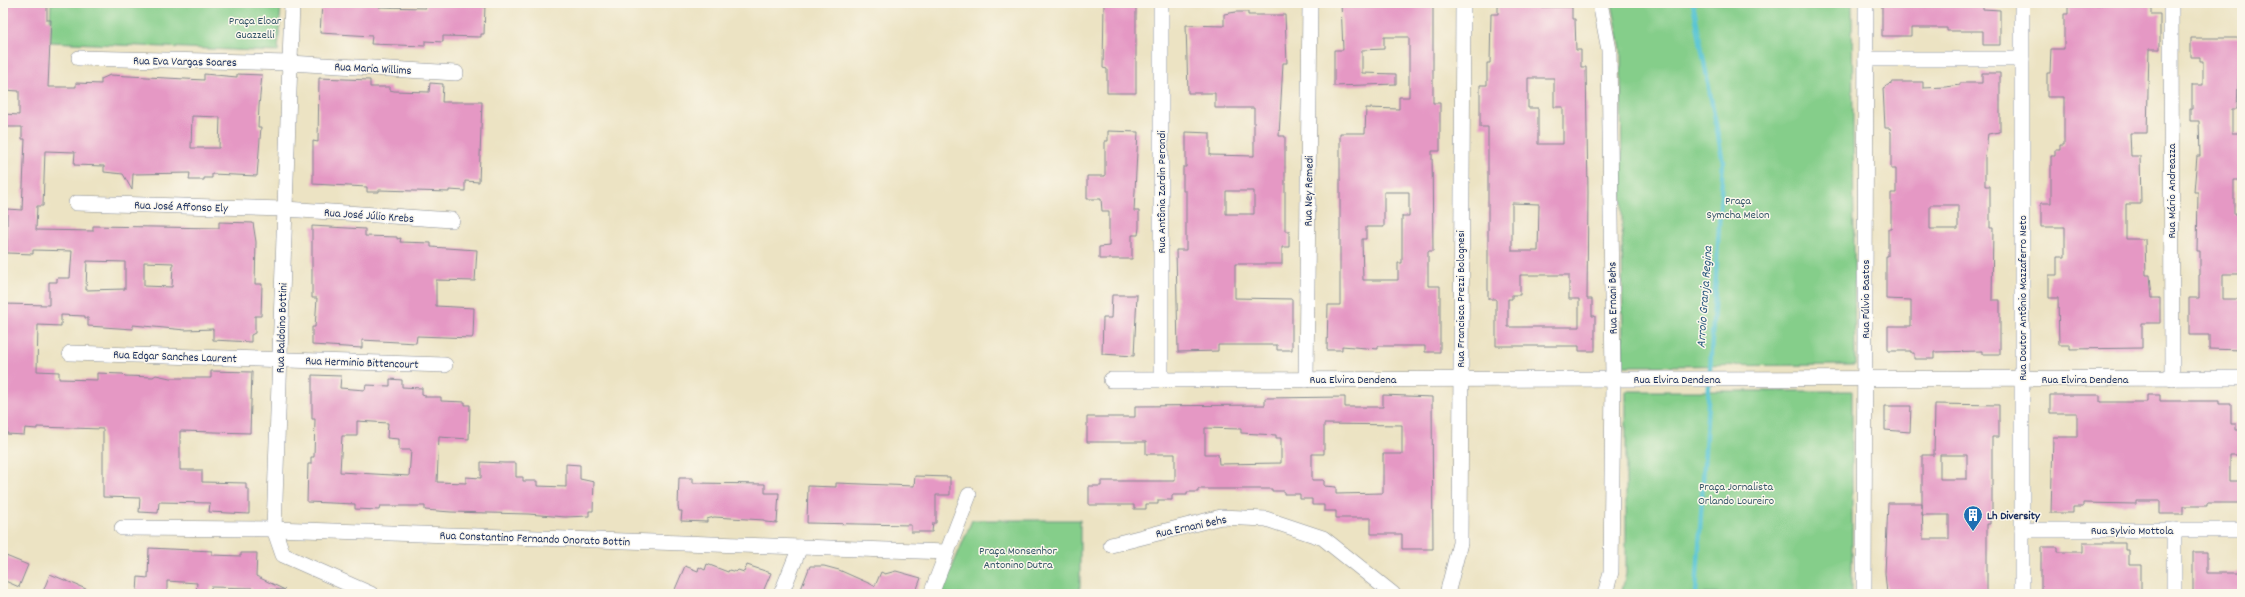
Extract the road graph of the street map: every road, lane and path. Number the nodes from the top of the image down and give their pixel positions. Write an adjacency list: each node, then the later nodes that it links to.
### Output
1 (292, 3): 12 (street, Rua Baldoino Bottini)
2 (1161, 3): 25 (street, Rua Antônia Zardin Perondi)
3 (1310, 3): 26 (street, Rua Ney Remedi)
4 (1463, 3): 21 (street, Rua Francisca Prezzi Bolognesi)
5 (1600, 3): 22 (street, Rua Ernani Behs)
6 (1866, 3): 10 (street, Rua Fúlvio Bastos)
7 (2022, 3): 11 (street, Rua Doutor Antônio Mazzaferro Neto)
8 (2171, 3): 23 (street, Rua Mário Andreazza)
9 (79, 58): 12 (street, Rua Eva Vargas Soares)
10 (1866, 59): 11 (street); 27 (street, Rua Fúlvio Bastos)
11 (2022, 59): 28 (street, Rua Doutor Antônio Mazzaferro Neto)
12 (290, 63): 13 (street, Rua Maria Willims); 15 (street, Rua Baldoino Bottini)
13 (456, 73)
14 (76, 203): 15 (street, Rua José Affonso Ely)
15 (285, 209): 16 (street, Rua José Júlio Krebs); 18 (street, Rua Baldoino Bottini)
16 (452, 220)
17 (70, 353): 18 (street, Rua Edgar Sanches Laurent)
18 (280, 359): 19 (street, Rua Herminio Bittencourt); 31 (street, Rua Baldoino Bottini)
19 (445, 365)
20 (2242, 378): 23 (street, Rua Elvira Dendena)
21 (1460, 379): 22 (street, Rua Elvira Dendena); 26 (street, Rua Elvira Dendena); 42 (street, Rua Francisca Prezzi Bolognesi)
22 (1613, 379): 27 (street, Rua Elvira Dendena); 43 (street, Rua Ernani Behs)
23 (2172, 379): 28 (street, Rua Elvira Dendena)
24 (1111, 380): 25 (street, Rua Elvira Dendena)
25 (1161, 380): 26 (street, Rua Elvira Dendena)
26 (1306, 380)
27 (1864, 380): 28 (street, Rua Elvira Dendena); 44 (street, Rua Fúlvio Bastos)
28 (2022, 380): 32 (street, Rua Doutor Antônio Mazzaferro Neto)
29 (969, 495): 37 (street)
30 (122, 528): 31 (street, Rua Constantino Fernando Onorato Bottin)
31 (274, 529): 36 (street, Rua Constantino Fernando Onorato Bottin); 38 (street, Rua Baldoino Bottini)
32 (2022, 530): 33 (street, Rua Sylvio Mottola); 45 (street, Rua Doutor Antônio Mazzaferro Neto)
33 (2174, 530): 34 (street, Rua Sylvio Mottola); 46 (street)
34 (2242, 530)
35 (1111, 545): 41 (street, Rua Ernani Behs)
36 (800, 547): 37 (street, Rua Constantino Fernando Onorato Bottin); 39 (street)
37 (947, 552): 40 (street)
38 (371, 594)
39 (781, 594)
40 (931, 594)
41 (1393, 594)
42 (1447, 594)
43 (1605, 594)
44 (1864, 594)
45 (2022, 594)
46 (2174, 594)

